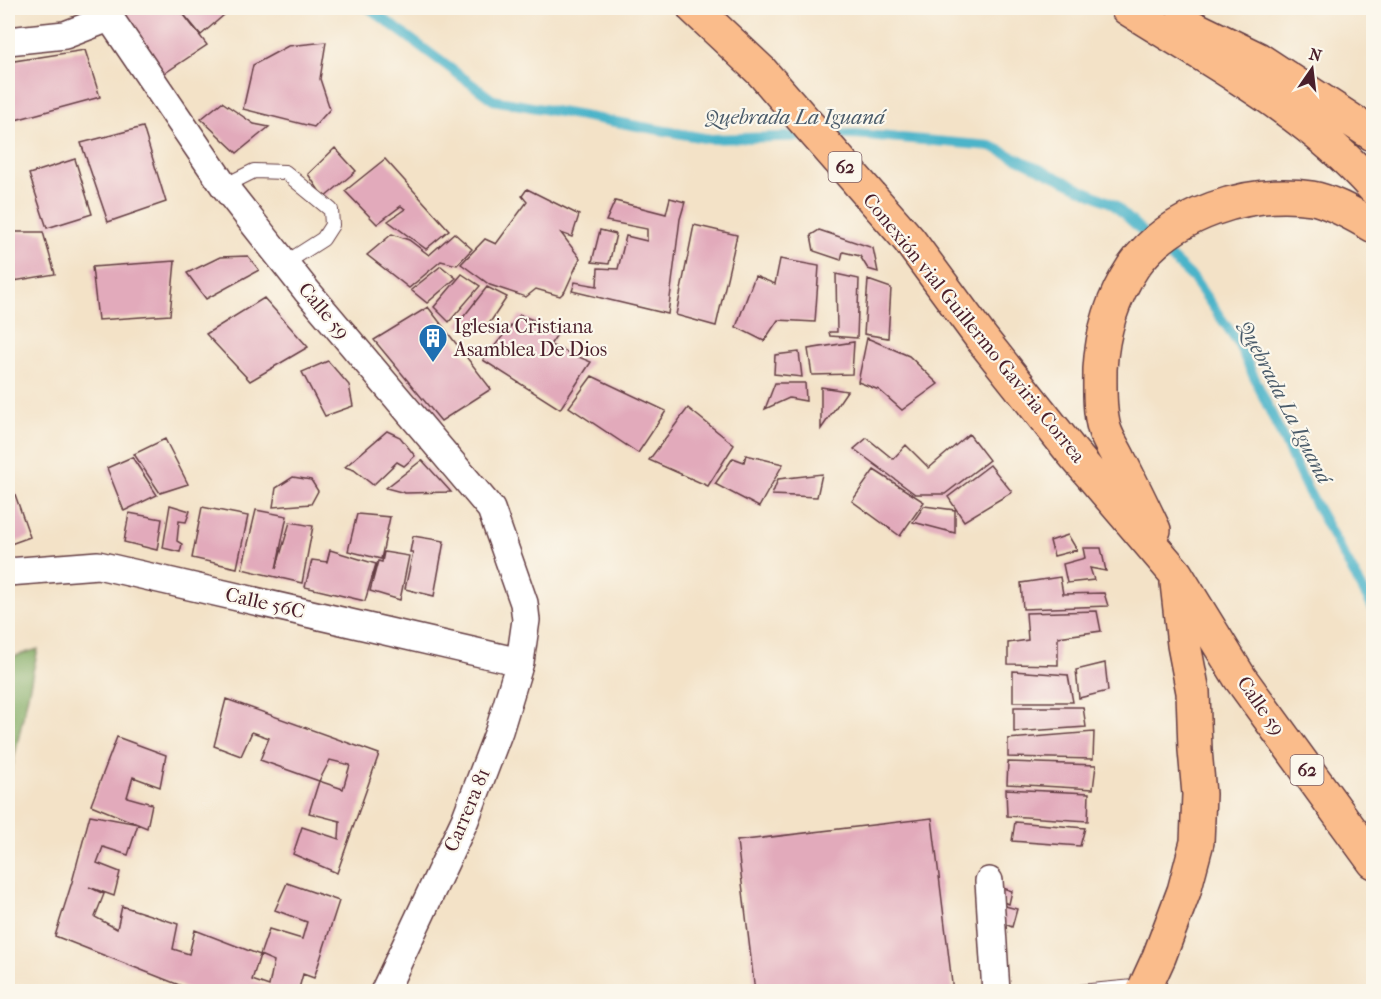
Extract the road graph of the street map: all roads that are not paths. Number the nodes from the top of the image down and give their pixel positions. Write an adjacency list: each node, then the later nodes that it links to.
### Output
1 (694, 8): 12 (highway, Conexión vial Guillermo Gaviria Correa / 62)
2 (1127, 8): 8 (highway)
3 (1141, 8): 6 (highway)
4 (106, 13): 5 (street); 7 (street, Calle 59)
5 (8, 41)
6 (1374, 135)
7 (224, 186): 10 (street, Calle 59); 10 (lane)
8 (1374, 188)
9 (1362, 219): 12 (highway)
10 (284, 264): 13 (street, Calle 59)
11 (8, 572): 14 (street, Calle 56C)
12 (1176, 574): 15 (highway, Calle 59 / 62); 17 (highway)
13 (526, 620): 14 (street, Carrera 81)
14 (520, 662): 18 (street, Carrera 81)
15 (1374, 862)
16 (990, 881): 19 (street)
17 (1144, 989): 20 (lane)
18 (384, 992)
19 (996, 992)
20 (1080, 992)

